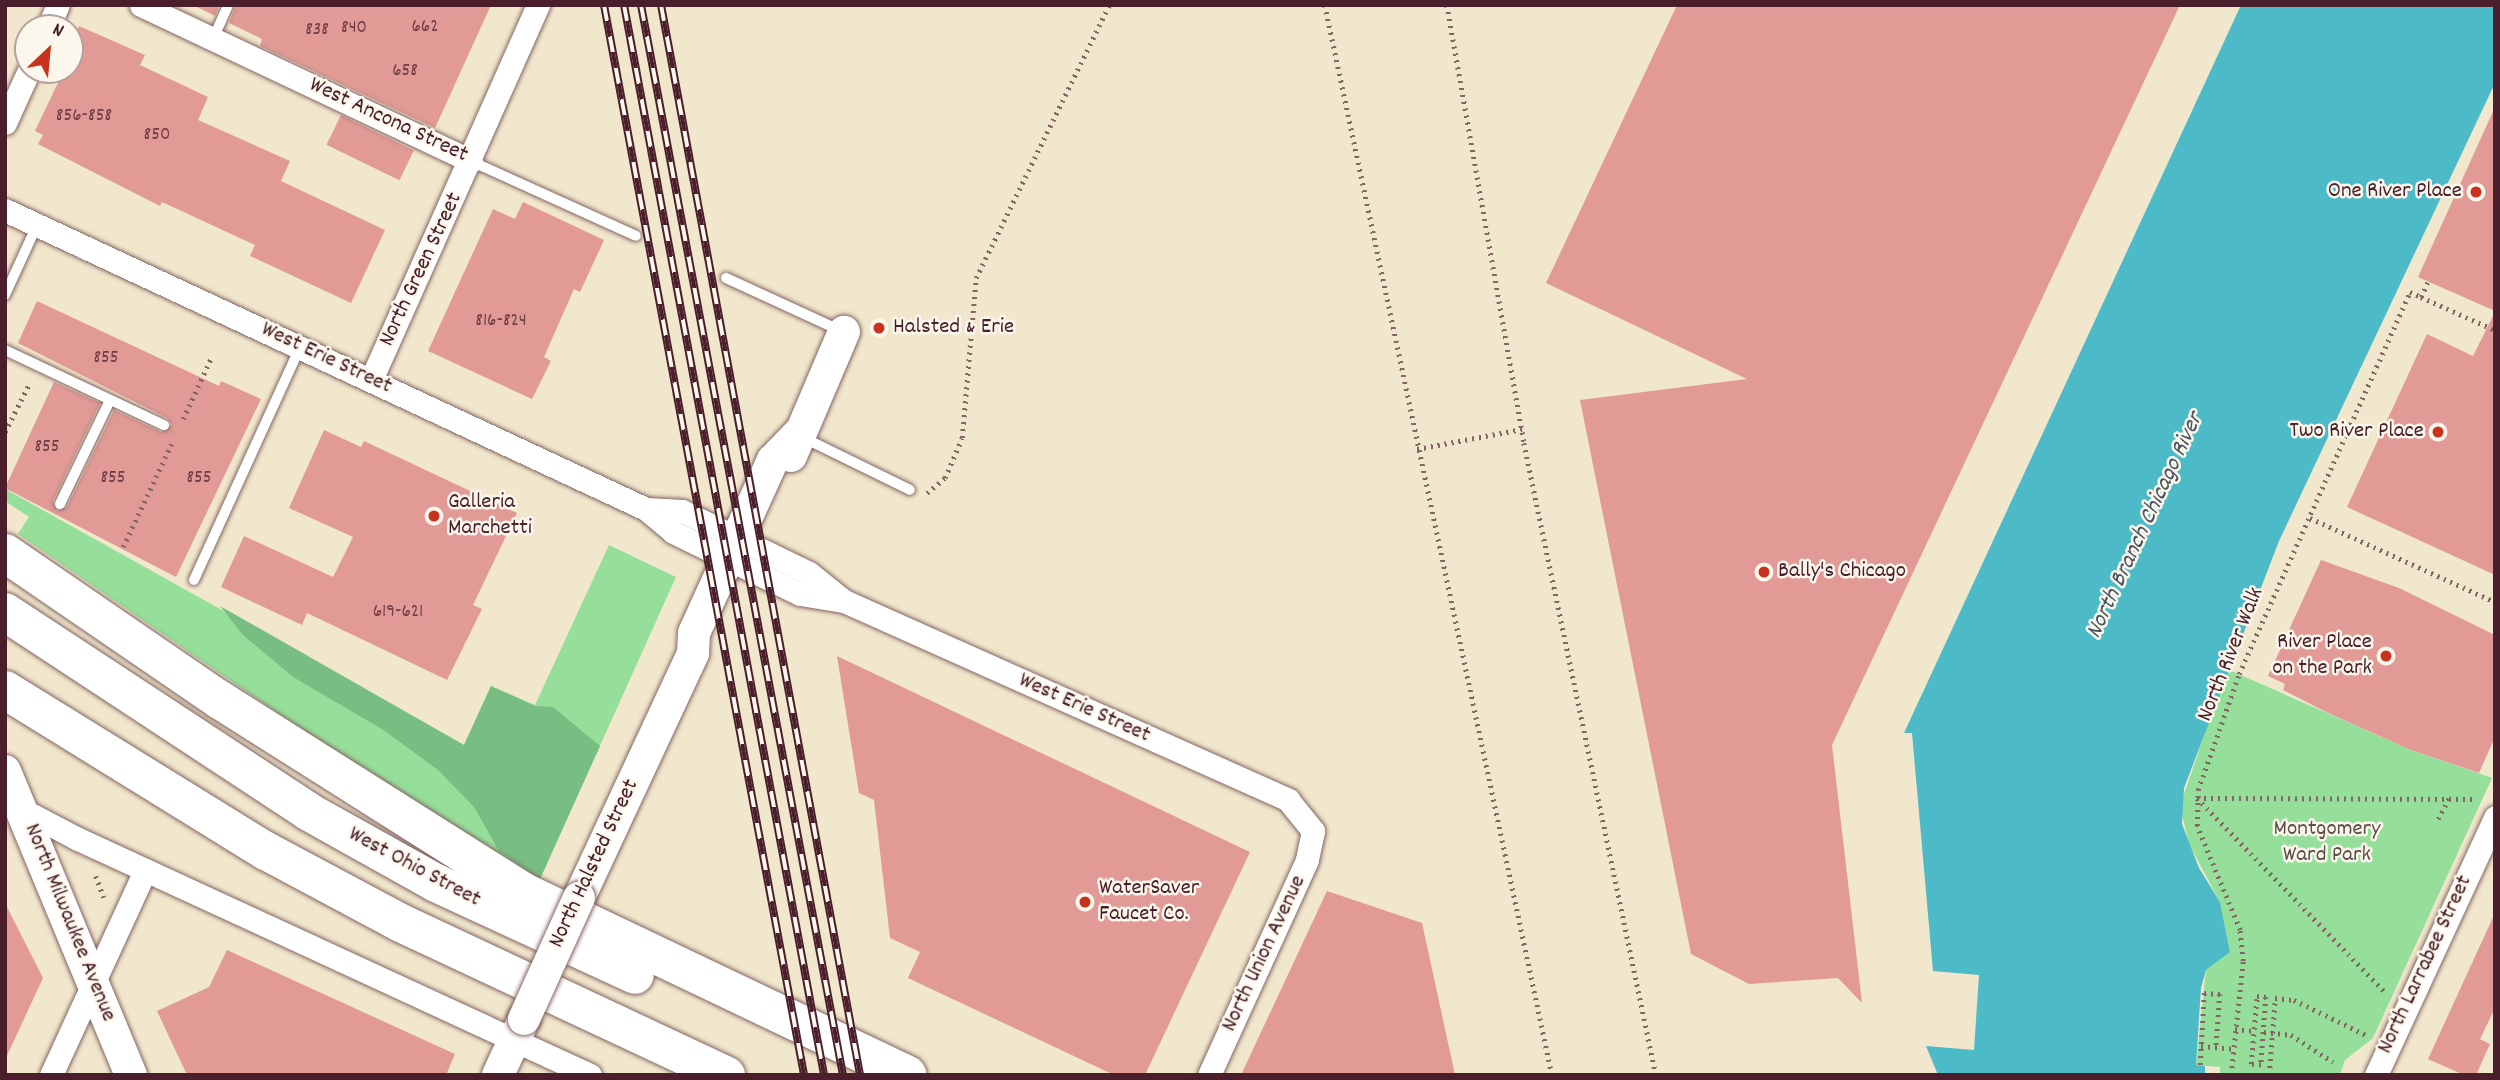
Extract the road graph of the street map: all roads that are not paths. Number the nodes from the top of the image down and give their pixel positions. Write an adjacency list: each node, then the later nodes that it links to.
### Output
1 (141, 5): 4 (street, West Ancona Street)
2 (228, 5): 4 (lane)
3 (538, 5): 7 (street, North Green Street)
4 (212, 39): 7 (street, West Ancona Street)
5 (23, 84): 6 (street)
6 (5, 123)
7 (471, 161): 10 (lane, West Ancona Street); 16 (street, North Green Street)
8 (5, 210): 9 (street, West Erie Street)
9 (37, 225): 12 (lane); 14 (street, West Erie Street)
10 (636, 236)
11 (726, 278): 13 (lane)
12 (5, 295)
13 (844, 332): 19 (main road, North Halsted Street)
14 (300, 347): 16 (street, West Erie Street); 24 (lane)
15 (5, 350): 17 (lane)
16 (371, 380): 22 (street, West Erie Street)
17 (110, 400): 18 (lane); 21 (lane)
18 (164, 425)
19 (797, 435): 20 (lane); 22 (main road, North Halsted Street)
20 (909, 490)
21 (60, 504)
22 (740, 552): 30 (street, West Erie Street); 33 (main road, North Halsted Street, bridge)
23 (5, 553): 40 (highway)
24 (194, 580)
25 (5, 612): 39 (highway, West Ohio Street)
26 (5, 690): 38 (highway)
27 (5, 771): 28 (main road, North Milwaukee Avenue)
28 (14, 805): 31 (street); 32 (main road, North Milwaukee Avenue)
29 (2495, 817): 42 (street, North Larrabee Street)
30 (1313, 831): 41 (street, North Union Avenue)
31 (145, 871): 32 (street); 33 (street)
32 (95, 981): 34 (street); 35 (main road, North Milwaukee Avenue)
33 (519, 1029): 36 (main road, North Halsted Street); 37 (street)
34 (51, 1075)
35 (131, 1075)
36 (498, 1075)
37 (590, 1075)
38 (726, 1075)
39 (850, 1075)
40 (906, 1075)
41 (1209, 1075)
42 (2376, 1075)

